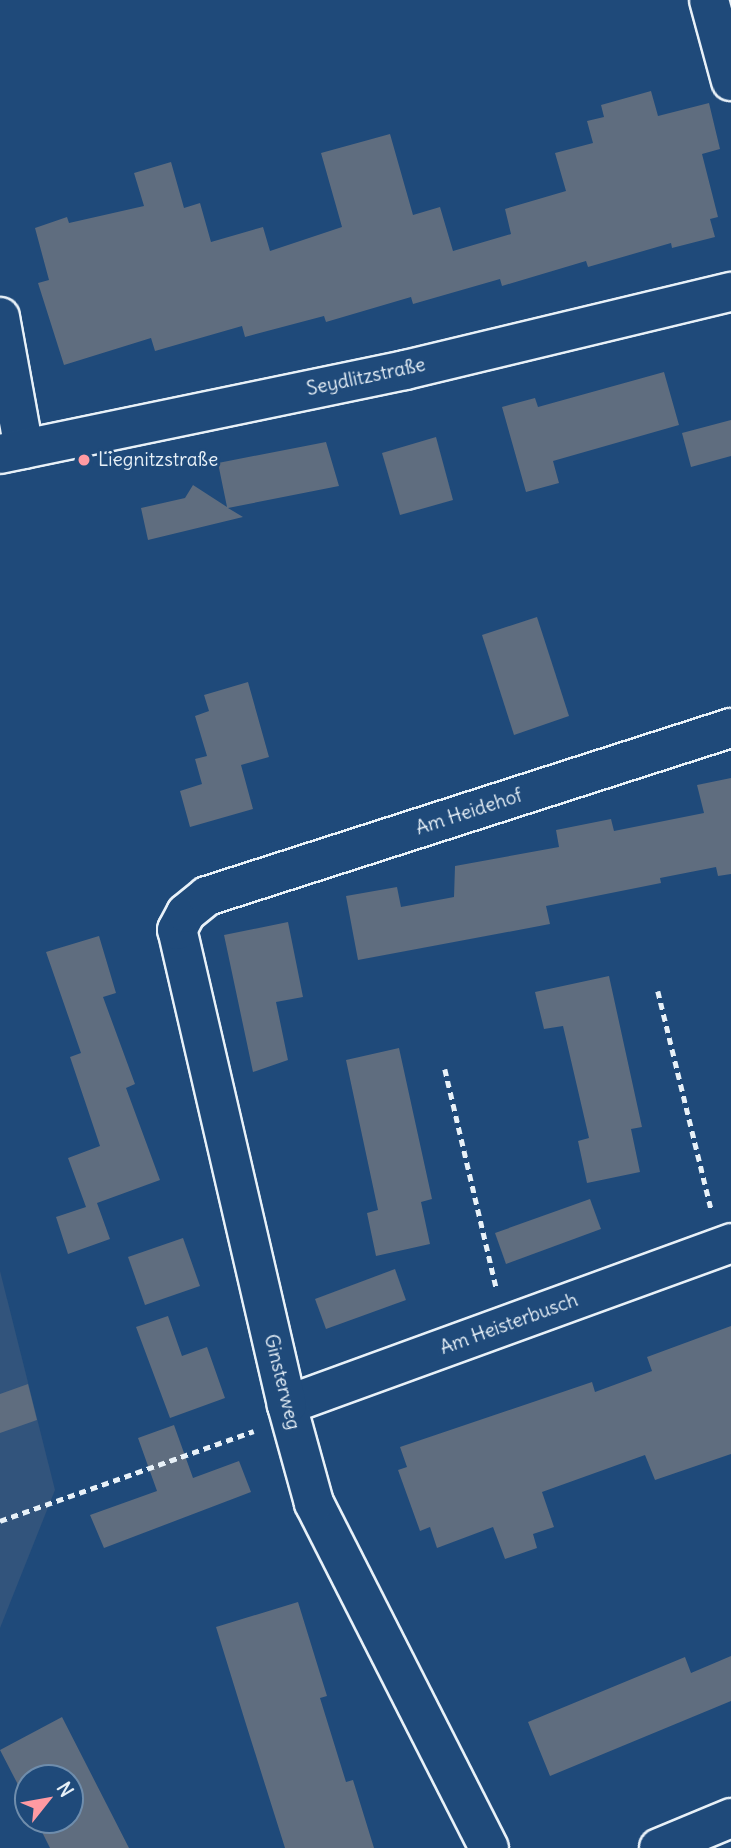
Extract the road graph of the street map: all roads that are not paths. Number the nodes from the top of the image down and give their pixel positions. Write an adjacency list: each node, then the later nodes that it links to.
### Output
1 (709, 0): 2 (street)
2 (731, 81)
3 (731, 292): 5 (street, Seydlitzstraße)
4 (0, 317): 5 (street)
5 (12, 452)
6 (731, 728): 7 (street, Am Heidehof)
7 (207, 896): 9 (street, Ginsterweg)
8 (726, 1245): 9 (street, Am Heisterbusch)
9 (287, 1405): 11 (street, Ginsterweg)
10 (731, 1818): 12 (street)
11 (489, 1848)
12 (659, 1848)

